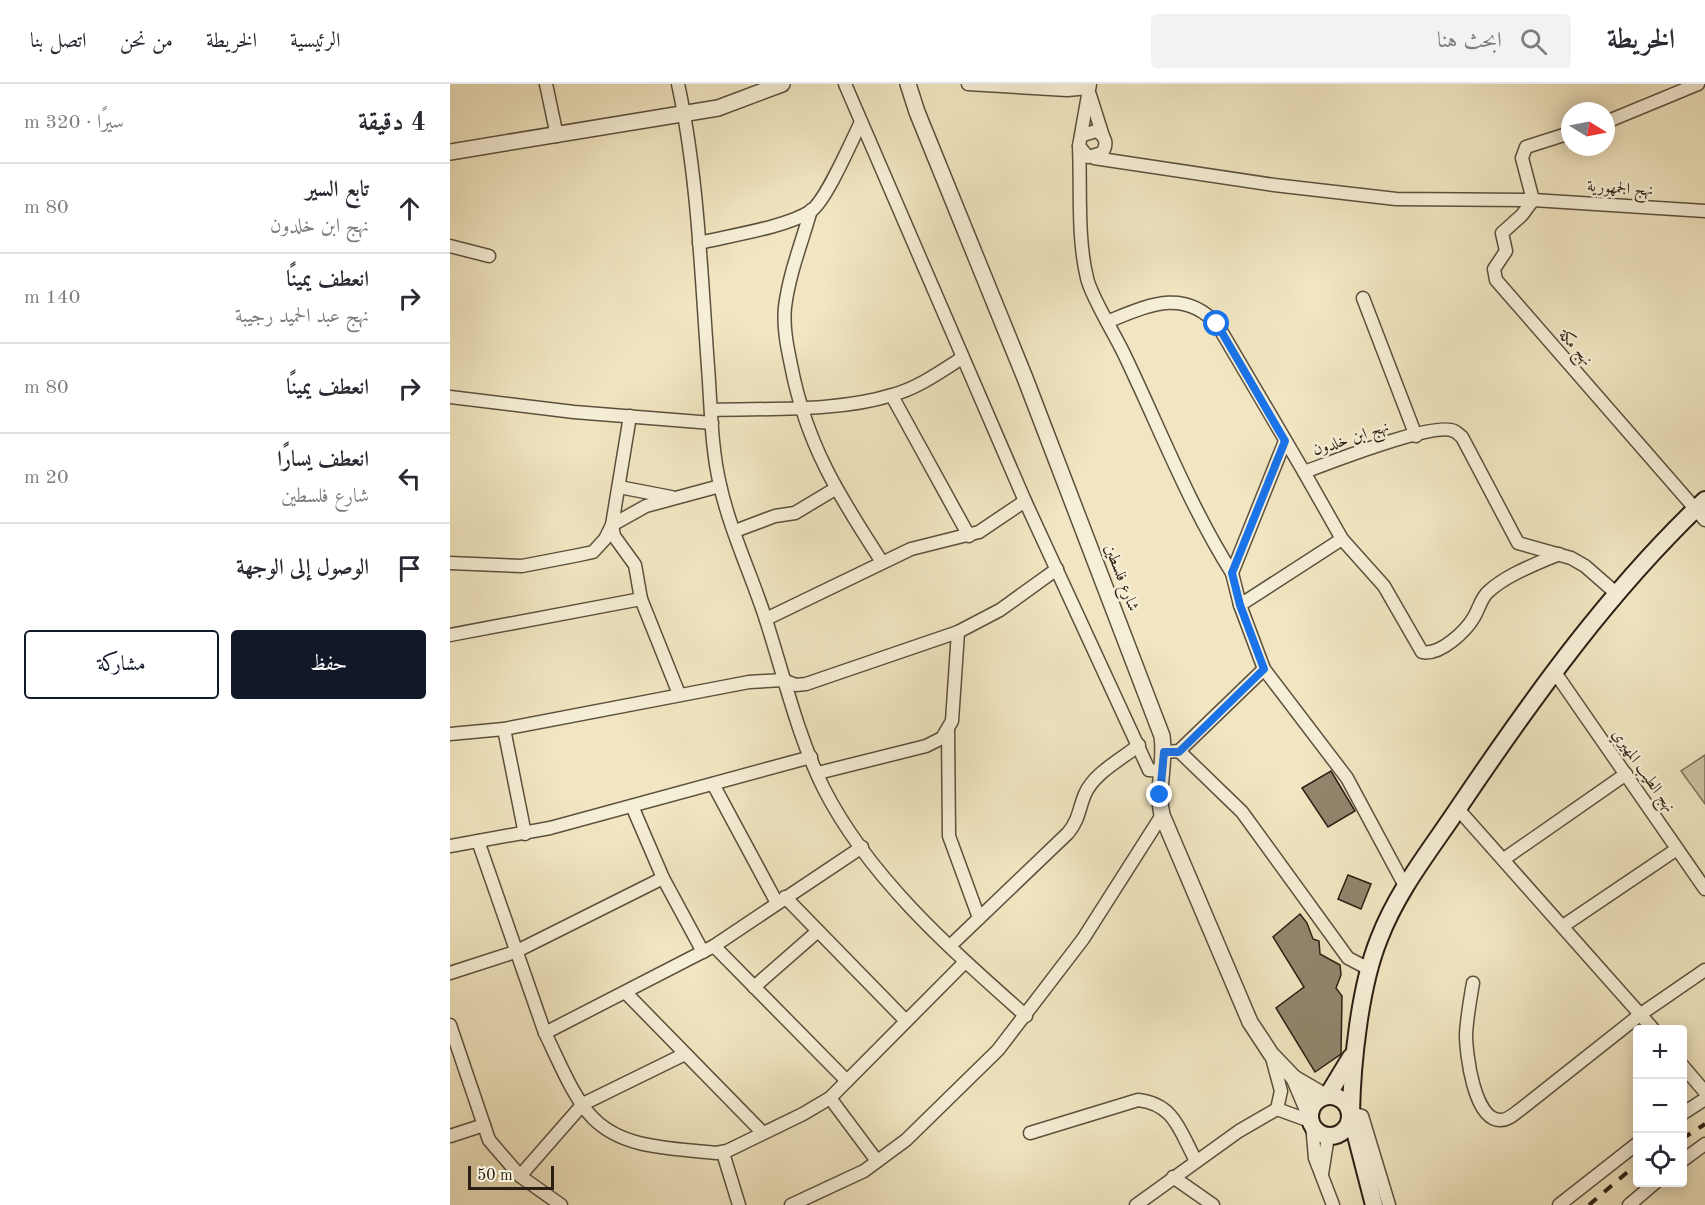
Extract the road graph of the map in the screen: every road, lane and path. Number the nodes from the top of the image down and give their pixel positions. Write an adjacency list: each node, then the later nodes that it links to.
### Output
1 (546, 84): 14 (street)
2 (678, 84): 11 (street)
3 (782, 84): 8 (street)
4 (845, 84): 13 (street)
5 (908, 84): 69 (street, شارع فلسطين)
6 (968, 84): 9 (street)
7 (1695, 86): 10 (street); 12 (street)
8 (766, 87): 11 (street)
9 (1089, 88): 16 (street); 17 (street)
10 (1705, 92)
11 (685, 114): 14 (street); 25 (street)
12 (1615, 118)
13 (861, 122): 23 (street); 30 (street)
14 (557, 136): 18 (street)
15 (1561, 136): 22 (street)
16 (1081, 141): 17 (street); 19 (street); 21 (street)
17 (1105, 141): 19 (street); 20 (street)
18 (450, 152)
19 (1091, 157): 20 (street, نهج الجمهورية); 21 (street)
20 (1128, 164): 22 (street, نهج الجمهورية)
21 (1080, 173): 29 (street)
22 (1533, 200): 24 (street, نهج الجمهورية); 45 (street, نهج مكة)
23 (812, 210): 25 (street); 33 (street)
24 (1705, 211)
25 (699, 243): 34 (street)
26 (450, 246): 27 (street)
27 (489, 256)
28 (1363, 298): 37 (street)
29 (1109, 321): 38 (street, نهج ابن خلدون); 54 (street)
30 (962, 358): 31 (street); 44 (street)
31 (892, 396): 33 (street); 48 (street)
32 (450, 397): 35 (street)
33 (799, 408): 34 (street); 42 (street)
34 (712, 410): 36 (street)
35 (630, 416): 36 (street); 41 (street)
36 (712, 423): 40 (street)
37 (1416, 436): 39 (street, نهج ابن خلدون); 50 (street, نهج ابن خلدون)
38 (1285, 441): 39 (street, نهج ابن خلدون); 54 (street)
39 (1304, 472): 49 (street)
40 (720, 486): 43 (street); 47 (street)
41 (619, 487): 43 (street); 46 (street)
42 (835, 489): 47 (street); 51 (street)
43 (676, 498): 46 (street)
44 (1025, 501): 48 (street); 53 (street)
45 (1702, 510): 55 (main road)
46 (612, 525): 52 (street); 56 (street)
47 (735, 531): 58 (street)
48 (969, 536): 51 (street)
49 (1342, 539): 50 (street); 57 (street)
50 (1558, 554): 55 (street, نهج ابن خلدون)
51 (882, 562): 58 (street)
52 (450, 563)
53 (1057, 569): 59 (street); 68 (street)
54 (1232, 573): 57 (street)
55 (1617, 594): 62 (main road)
56 (641, 599): 60 (street); 64 (street)
57 (1240, 605): 61 (street)
58 (766, 619): 63 (street)
59 (958, 632): 63 (street); 66 (street)
60 (450, 635)
61 (1264, 669): 69 (street); 85 (street)
62 (1554, 671): 73 (street, نهج الطيب المهيري); 76 (main road)
63 (783, 680): 64 (street); 70 (street)
64 (679, 694): 65 (street)
65 (504, 729): 67 (street); 78 (street)
66 (948, 730): 72 (street); 88 (street)
67 (450, 734)
68 (1139, 745): 71 (street); 88 (street)
69 (1171, 752): 71 (street, شارع فلسطين); 95 (street)
70 (811, 757): 72 (street); 74 (street)
71 (1162, 771): 77 (street, شارع فلسطين)
72 (818, 772): 81 (street)
73 (1626, 774): 82 (street, نهج الطيب المهيري); 83 (street)
74 (713, 784): 75 (street); 87 (street)
75 (632, 806): 78 (street); 84 (street)
76 (1458, 809): 83 (street); 85 (main road)
77 (1162, 815): 102 (street); 109 (street, شارع فلسطين)
78 (525, 834): 79 (street)
79 (478, 841): 80 (street); 93 (street)
80 (450, 846)
81 (862, 847): 87 (street); 91 (street)
82 (1677, 849): 86 (street, نهج الطيب المهيري); 89 (street)
83 (1504, 859): 89 (street)
84 (663, 878): 92 (street); 93 (street)
85 (1405, 886): 95 (main road)
86 (1705, 889)
87 (781, 900): 90 (street); 92 (street)
88 (979, 918): 91 (street)
89 (1563, 926): 101 (street)
90 (818, 931): 99 (street); 103 (street)
91 (950, 946): 94 (street)
92 (708, 949): 99 (street); 100 (street)
93 (515, 952): 97 (street); 106 (street)
94 (965, 962): 102 (street); 103 (street)
95 (1370, 969): 107 (main road)
96 (1705, 970): 101 (street)
97 (450, 973)
98 (1473, 983): 101 (street)
99 (754, 987): 113 (street)
100 (626, 993): 106 (street); 108 (street)
101 (1641, 1014): 105 (street)
102 (1026, 1016): 132 (street)
103 (906, 1021): 113 (street)
104 (450, 1025): 110 (street)
105 (1651, 1025)
106 (545, 1033): 118 (street)
107 (1357, 1042): 115 (main road); 121 (main road)
108 (685, 1054): 118 (street); 124 (street)
109 (1271, 1054): 112 (street, شارع فلسطين); 119 (street)
110 (455, 1056): 123 (street)
111 (1687, 1070): 114 (street)
112 (1294, 1078): 115 (street); 122 (street)
113 (847, 1081): 116 (street)
114 (1705, 1092)
115 (1327, 1095): 121 (main road); 122 (main road)
116 (830, 1098): 124 (street); 132 (street)
117 (1705, 1099): 120 (street)
118 (583, 1104): 130 (street); 136 (street)
119 (1277, 1109): 122 (street); 133 (street)
120 (1687, 1111)
121 (1351, 1114): 127 (main road); 134 (main road); 146 (street)
122 (1311, 1120): 127 (main road); 135 (street)
123 (484, 1125): 126 (street); 136 (street)
124 (763, 1133): 130 (street)
125 (1030, 1133): 133 (street)
126 (450, 1136)
127 (1330, 1136): 134 (main road); 135 (street)
128 (1705, 1144): 131 (street)
129 (1633, 1147): 147 (street)
130 (723, 1153): 140 (street)
131 (1687, 1158)
132 (877, 1161): 141 (street)
133 (1196, 1161): 137 (street)
134 (1363, 1169): 145 (main road)
135 (1321, 1175): 144 (street)
136 (520, 1176): 139 (street)
137 (1173, 1178): 142 (street); 143 (street)
138 (1650, 1187): 148 (street)
139 (561, 1205)
140 (739, 1205)
141 (791, 1205)
142 (1136, 1205)
143 (1213, 1205)
144 (1334, 1205)
145 (1374, 1205)
146 (1389, 1205)
147 (1558, 1205)
148 (1629, 1205)

